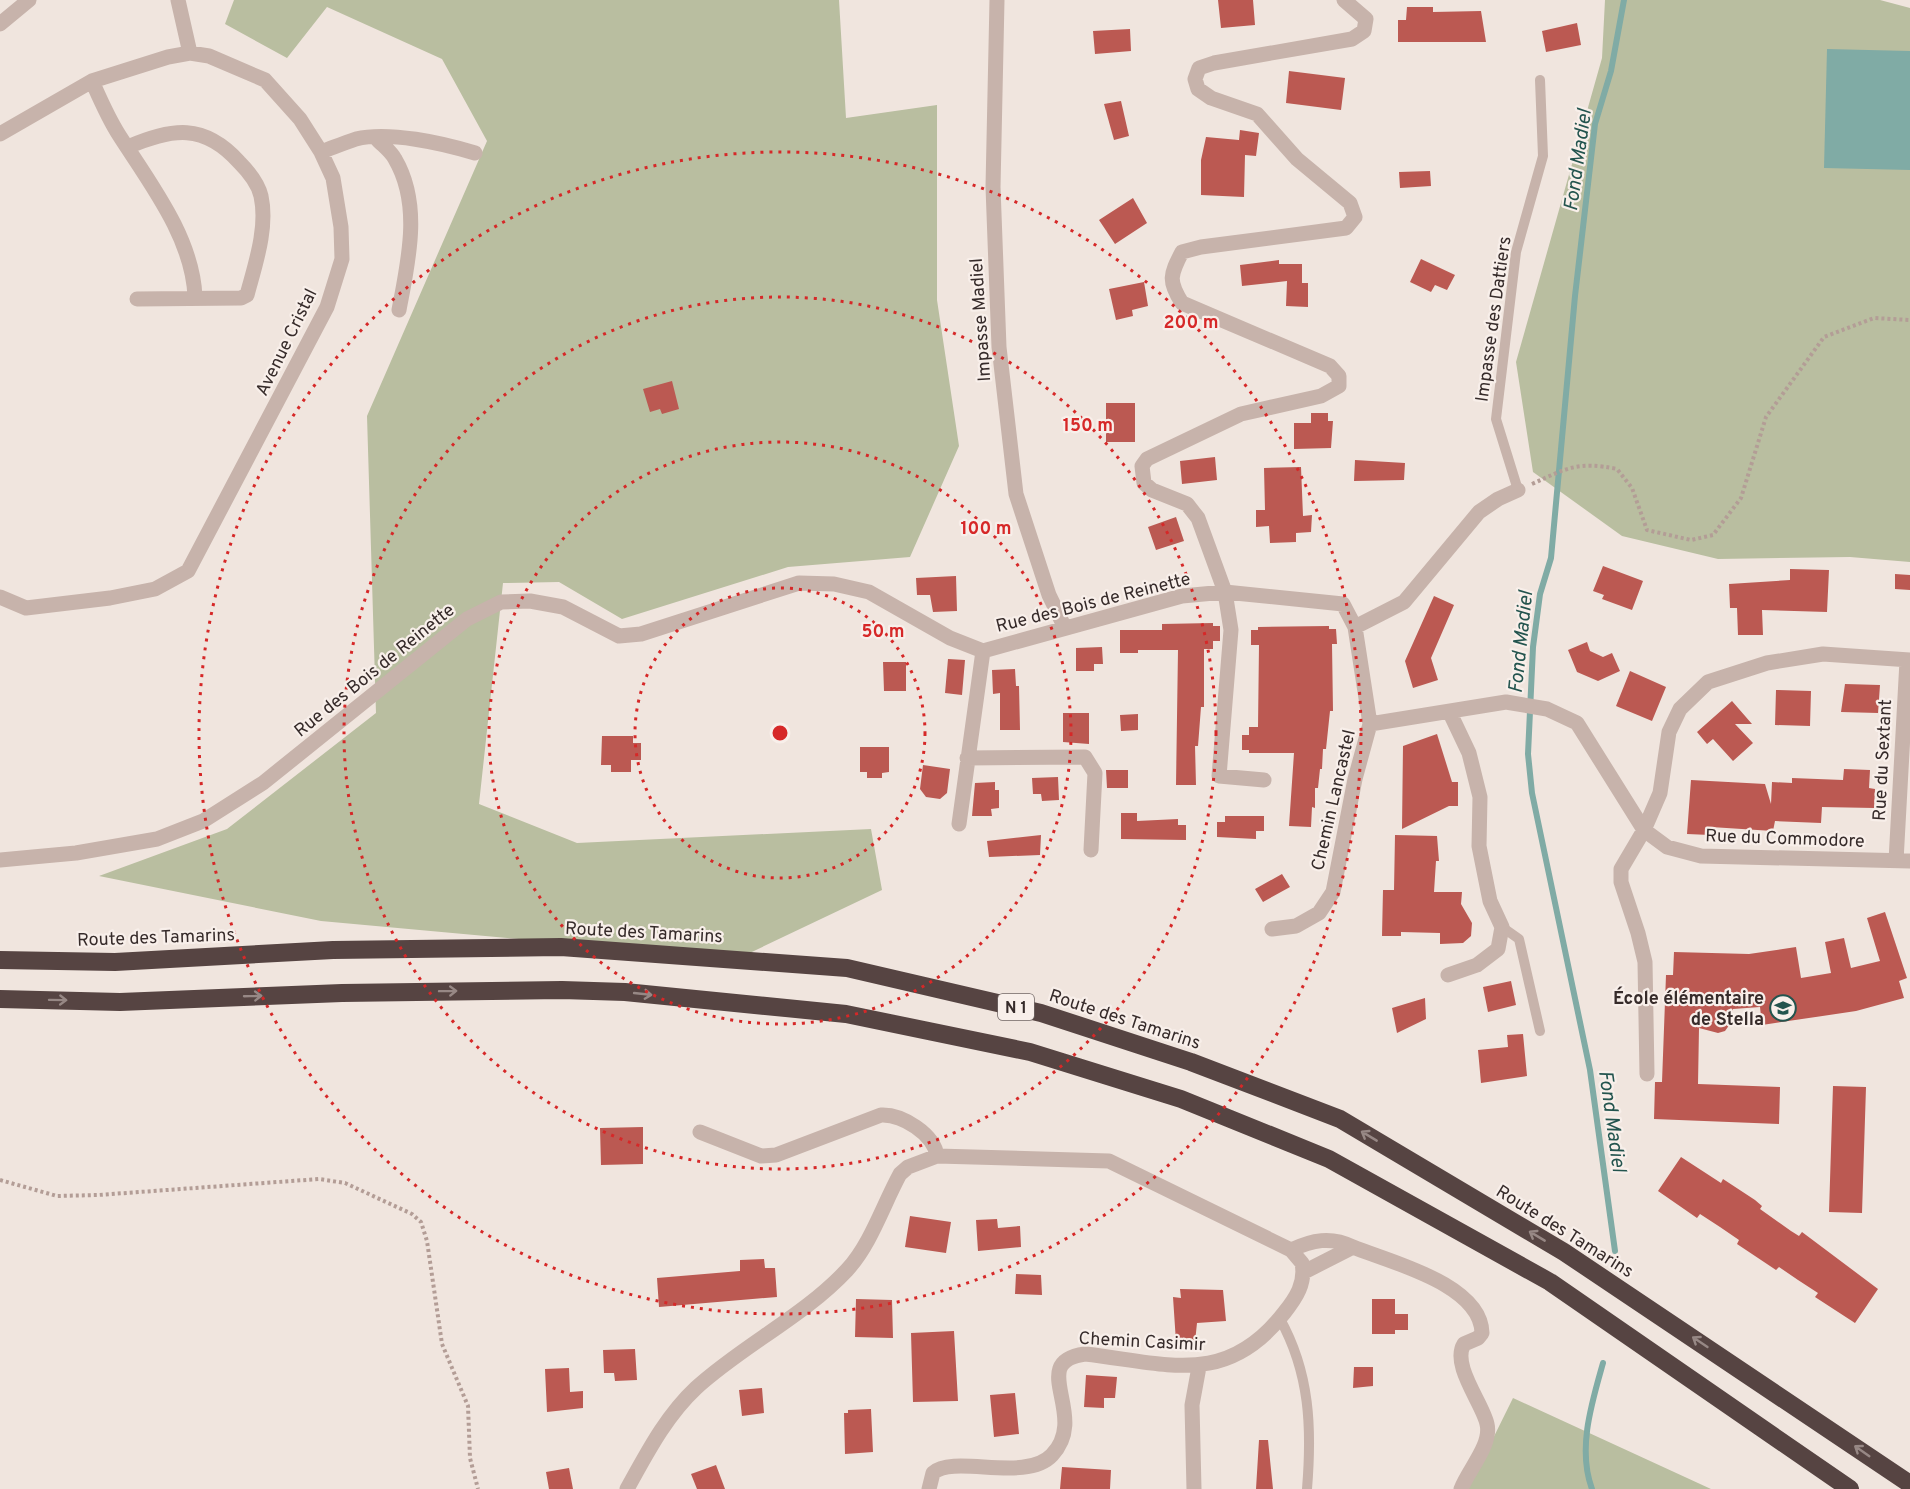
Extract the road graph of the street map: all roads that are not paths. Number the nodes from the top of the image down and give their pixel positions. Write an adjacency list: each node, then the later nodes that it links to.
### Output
1 (29, 0): 5 (street)
2 (178, 0): 6 (street)
3 (997, 0): 21 (street, Impasse Madiel)
4 (1344, 0): 18 (street)
5 (0, 24)
6 (190, 53): 8 (street, Avenue Cristal); 12 (street, Avenue Cristal)
7 (1540, 80): 17 (lane, Impasse des Dattiers)
8 (92, 81): 9 (street, Avenue Cristal); 11 (street)
9 (0, 134)
10 (375, 138): 12 (street); 13 (street); 16 (street)
11 (128, 147): 14 (street); 14 (street)
12 (321, 152): 19 (street, Avenue Cristal)
13 (475, 153)
14 (195, 297): 15 (street)
15 (137, 299)
16 (399, 310)
17 (1518, 490): 20 (street)
18 (1225, 592): 20 (street, Rue des Bois de Reinette); 21 (street, Rue des Bois de Reinette); 27 (street)
19 (0, 597)
20 (1355, 627): 25 (street, Chemin Lancastel)
21 (1065, 628): 22 (street, Rue des Bois de Reinette)
22 (983, 651): 26 (street); 31 (street, Rue des Bois de Reinette)
23 (1909, 661): 29 (street, Rue du Sextant); 32 (street, Rue du Sextant)
24 (1450, 713): 25 (street, Rue du Commodore); 29 (street, Rue du Commodore); 33 (street)
25 (1370, 724): 34 (street, Chemin Lancastel)
26 (967, 758): 28 (street); 30 (street)
27 (1264, 780)
28 (959, 824)
29 (1644, 830): 32 (street, Rue du Commodore); 39 (street, Rue du Sextant)
30 (1091, 850)
31 (0, 860)
32 (1903, 861)
33 (1502, 927): 36 (street); 38 (lane)
34 (1272, 929)
35 (0, 960): 47 (highway, Route des Tamarins / N 1, one-way to 35)
36 (1448, 975)
37 (0, 999): 53 (highway, N 1, one-way to 53)
38 (1540, 1031)
39 (1647, 1074)
40 (700, 1132): 41 (street)
41 (938, 1156): 43 (street); 48 (street)
42 (1353, 1247): 43 (street); 44 (street); 52 (street)
43 (1291, 1250): 44 (street)
44 (1304, 1272): 45 (street, Chemin Casimir)
45 (1280, 1319): 46 (street, Chemin Casimir); 51 (lane)
46 (1199, 1367): 49 (street, Chemin Casimir); 50 (street)
47 (1910, 1484)
48 (627, 1489)
49 (929, 1489)
50 (1194, 1489)
51 (1307, 1489)
52 (1461, 1489)
53 (1850, 1489)

